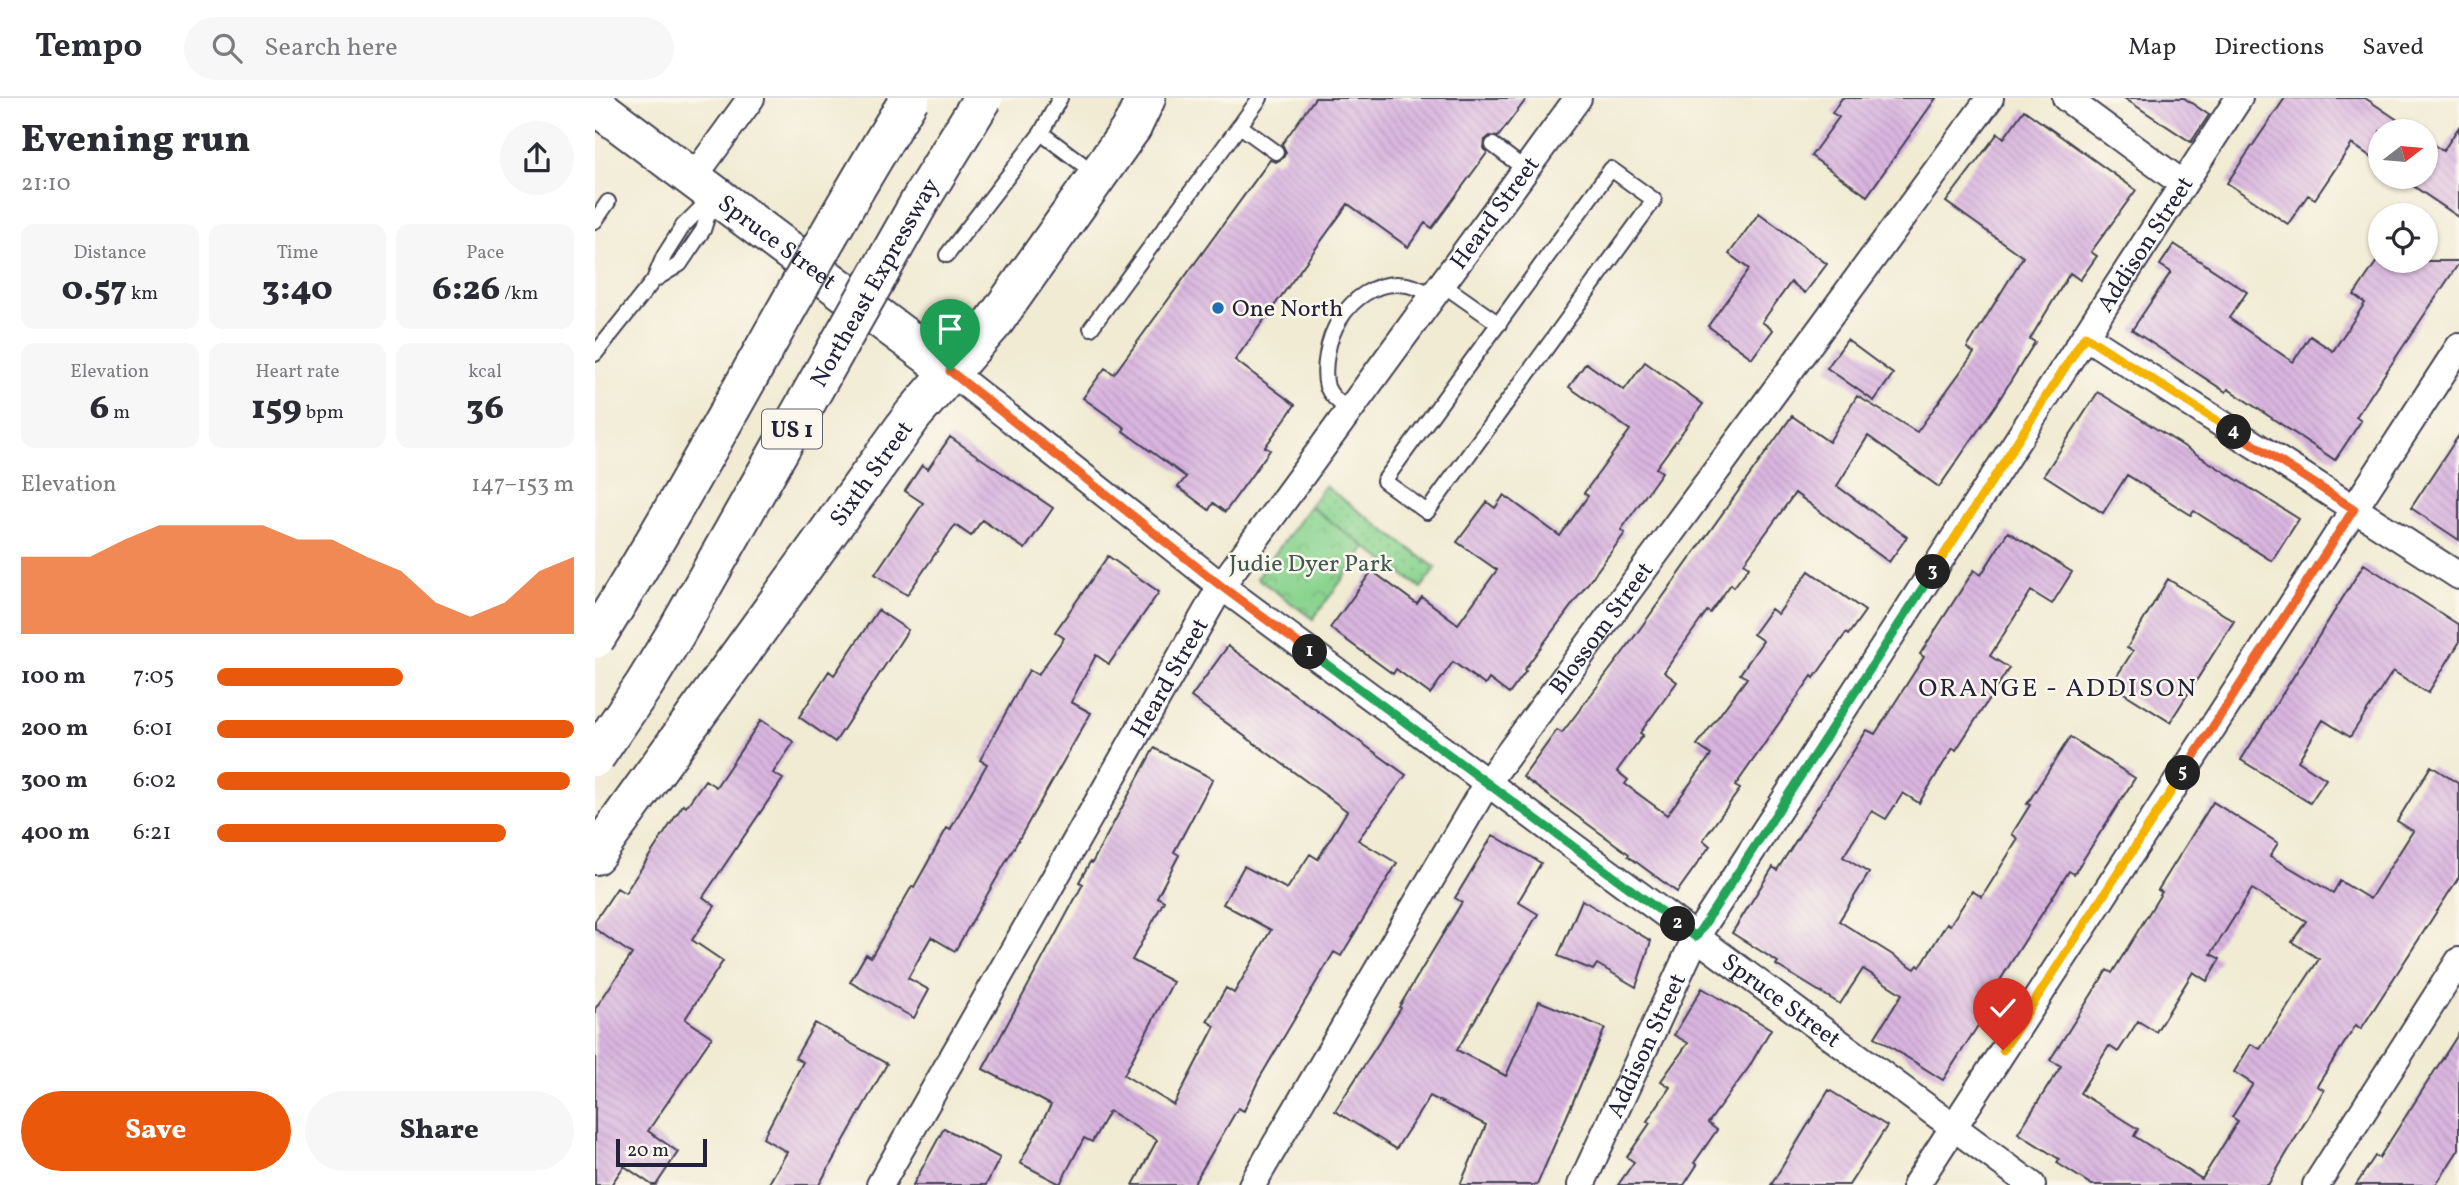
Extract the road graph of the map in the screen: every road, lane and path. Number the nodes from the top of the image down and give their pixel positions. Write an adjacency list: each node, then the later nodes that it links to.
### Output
1 (751, 98): 19 (street)
2 (910, 98): 34 (main road, US 1, bridge)
3 (983, 98): 35 (main road, Northeast Expressway / US 1, bridge)
4 (1060, 98): 13 (lane)
5 (1260, 98): 12 (lane)
6 (1578, 98): 16 (street, Heard Street)
7 (1990, 98): 36 (street, Blossom Street)
8 (2066, 98): 18 (street)
9 (2239, 98): 18 (street, Addison Street)
10 (595, 105): 19 (main road, Spruce Street)
11 (1144, 108): 17 (main road, Sixth Street)
12 (1240, 125): 15 (lane); 25 (lane)
13 (1041, 133): 17 (lane); 22 (lane)
14 (1493, 145): 16 (lane)
15 (1276, 152)
16 (1526, 170): 23 (street, Heard Street)
17 (1098, 176): 29 (main road, Sixth Street)
18 (2183, 184): 26 (street, Addison Street)
19 (704, 186): 28 (lane); 29 (main road, Spruce Street)
20 (608, 202): 21 (lane)
21 (595, 221)
22 (947, 255)
23 (1437, 290): 24 (lane); 30 (street, Heard Street); 30 (lane)
24 (1499, 324): 24 (lane)
25 (1091, 327)
26 (2085, 336): 31 (street); 38 (street, Addison Street)
27 (2459, 347): 31 (street)
28 (595, 354)
29 (950, 371): 33 (street, Spruce Street); 37 (main road, Sixth Street)
30 (1349, 410): 33 (street, Heard Street)
31 (2354, 509): 32 (street); 40 (street)
32 (2459, 576)
33 (1221, 586): 36 (street, Spruce Street); 41 (street, Heard Street)
34 (595, 639)
35 (595, 757)
36 (1487, 783): 38 (street, Spruce Street); 42 (street, Blossom Street)
37 (595, 855)
38 (1696, 937): 40 (street, Spruce Street); 43 (street, Addison Street)
39 (2459, 961): 46 (street)
40 (1953, 1127): 44 (street); 45 (street, Spruce Street)
41 (880, 1185)
42 (1252, 1185)
43 (1581, 1185)
44 (1916, 1185)
45 (2032, 1185)
46 (2315, 1185)

